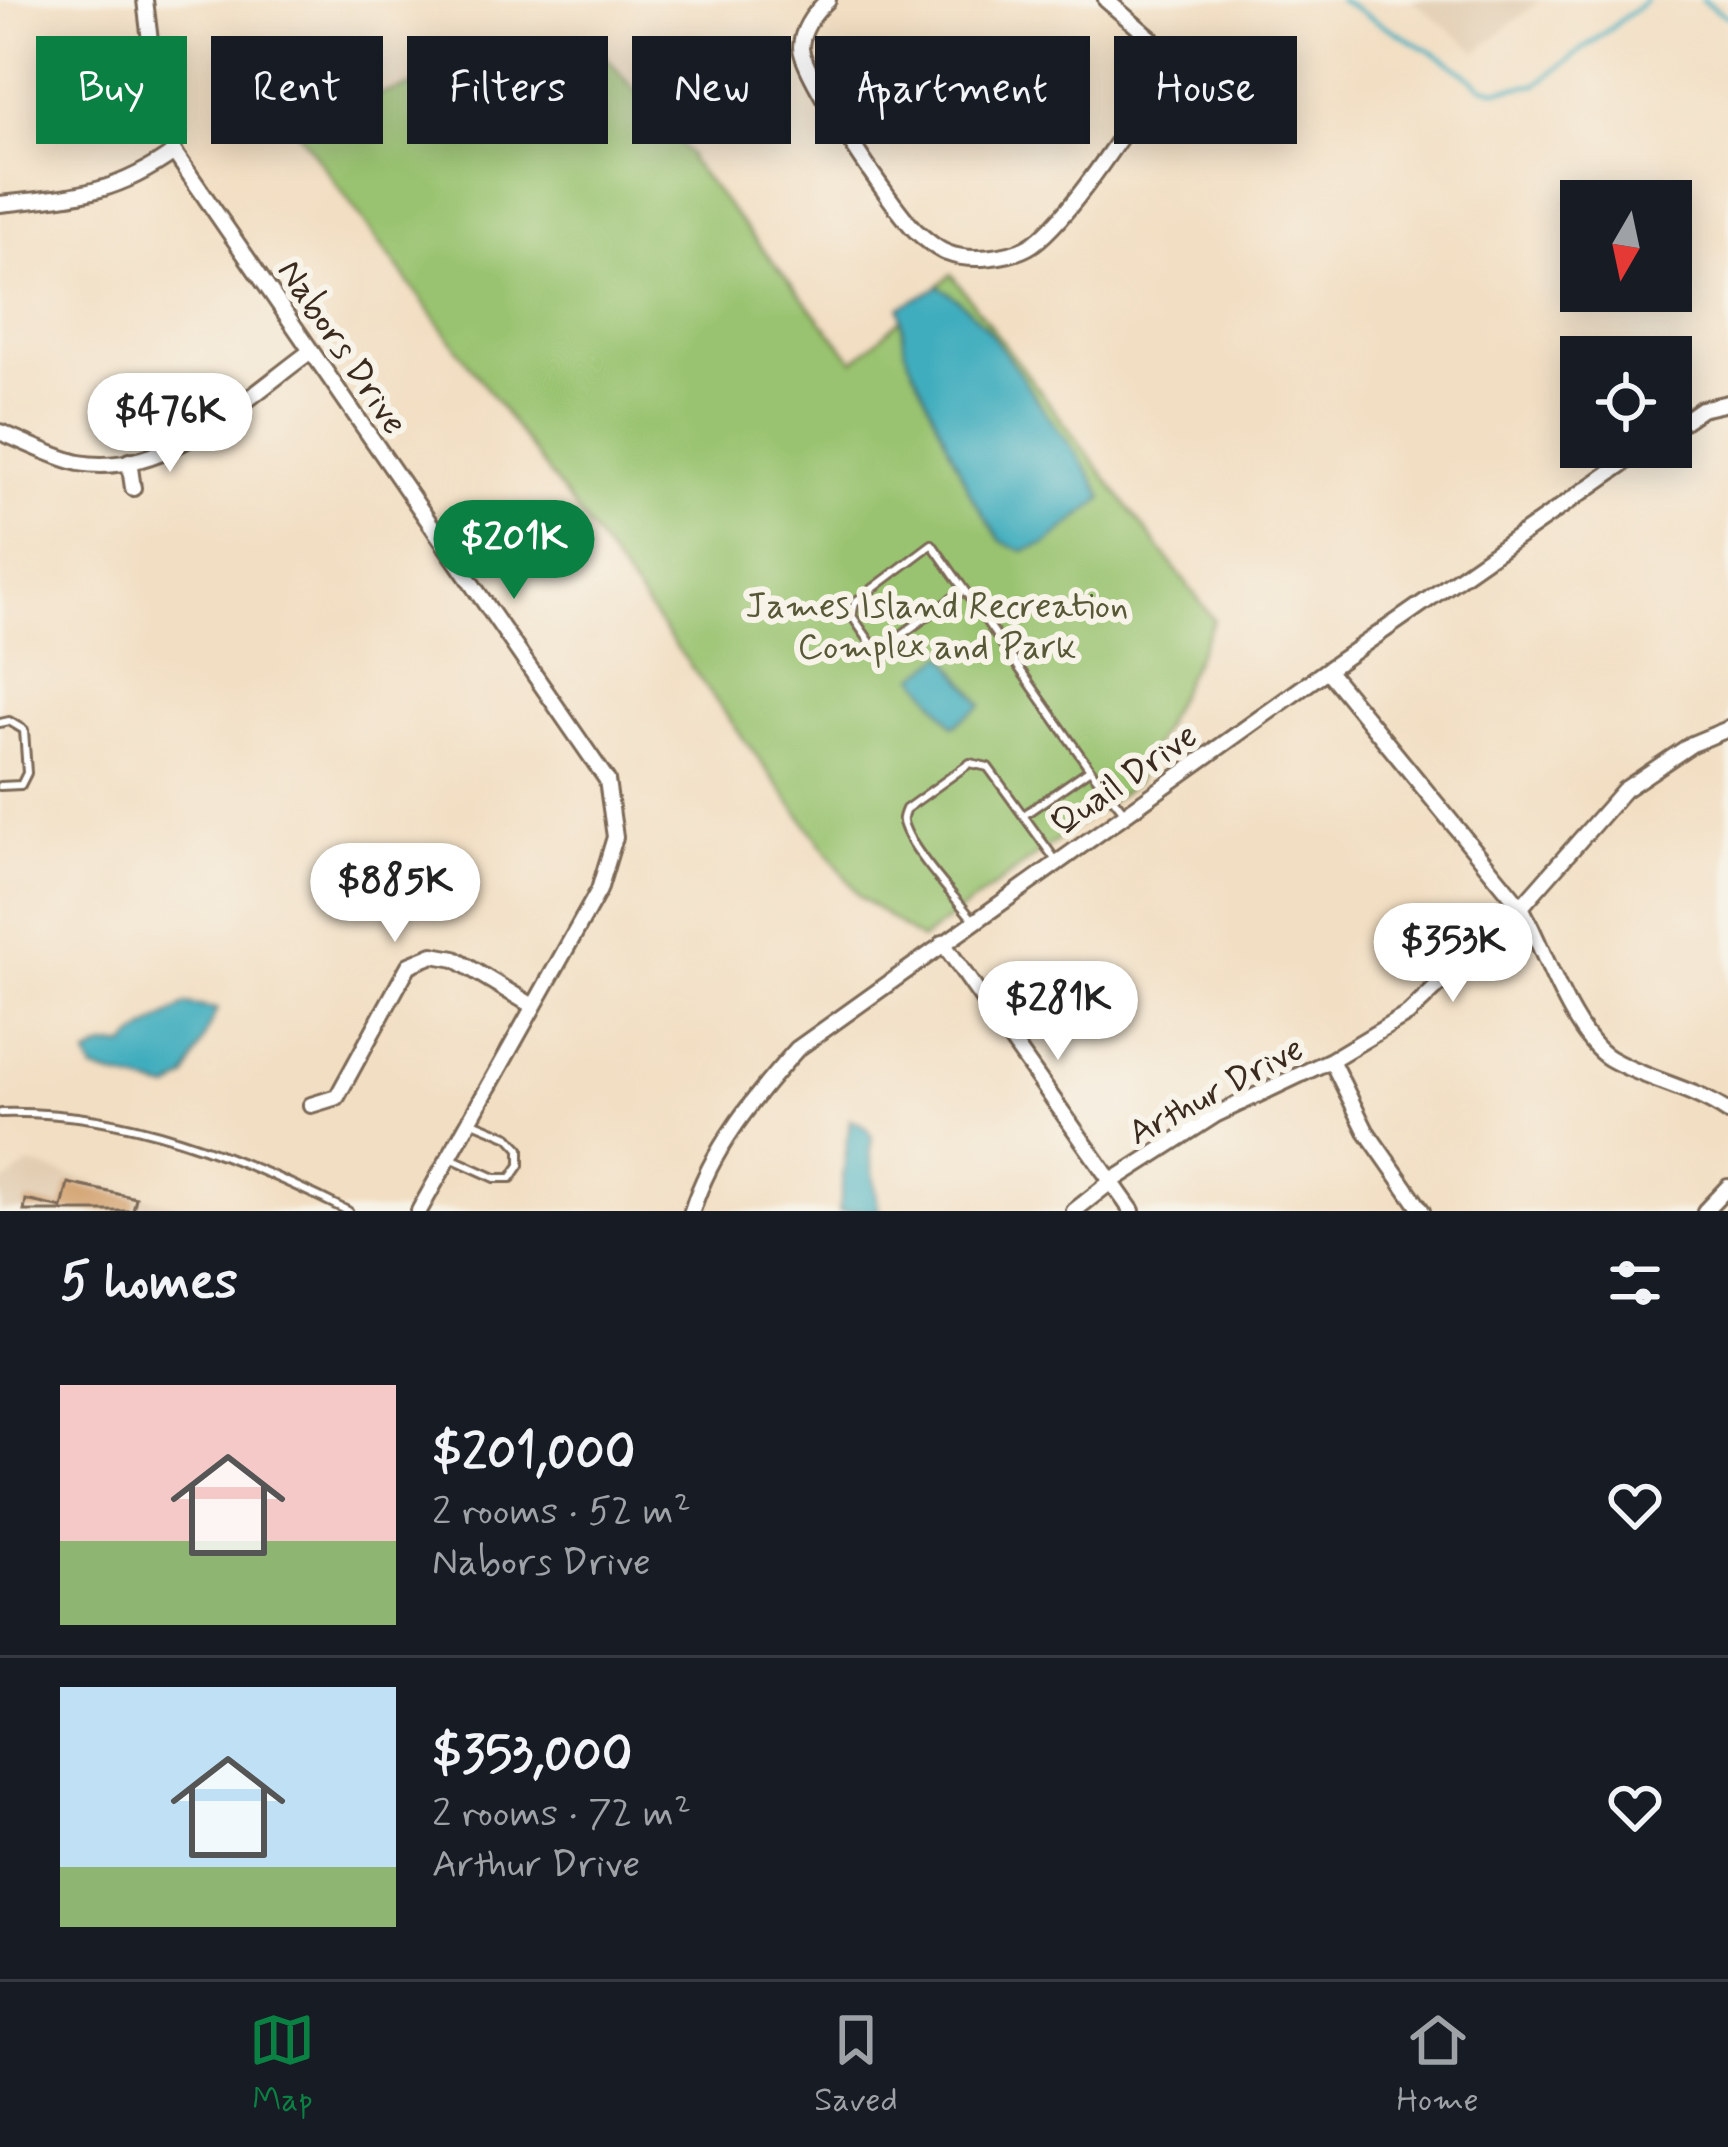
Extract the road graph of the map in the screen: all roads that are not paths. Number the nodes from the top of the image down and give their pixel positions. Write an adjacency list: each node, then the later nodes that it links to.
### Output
1 (146, 0): 6 (street, Nabors Drive)
2 (828, 0): 5 (street)
3 (1106, 0): 4 (street)
4 (1148, 36)
5 (1114, 142)
6 (174, 152): 7 (street); 8 (street, Nabors Drive)
7 (0, 204)
8 (311, 351): 12 (street); 27 (street, Nabors Drive)
9 (1728, 403): 10 (street)
10 (1692, 415)
11 (0, 432): 12 (street)
12 (128, 461): 14 (street)
13 (1617, 468): 16 (street, Quail Drive)
14 (133, 488)
15 (964, 590): 15 (lane); 19 (lane)
16 (1327, 670): 21 (street, Quail Drive); 24 (street)
17 (0, 723): 20 (lane)
18 (1728, 729): 24 (street, Arthur Drive)
19 (1090, 769): 21 (lane); 22 (lane)
20 (0, 786)
21 (1125, 813): 23 (street, Quail Drive)
22 (1024, 815): 23 (lane); 25 (lane)
23 (1057, 862): 25 (street, Quail Drive)
24 (1521, 907): 28 (street, Arthur Drive); 30 (street)
25 (974, 921): 26 (street, Quail Drive)
26 (943, 943): 34 (street); 38 (street, Quail Drive)
27 (533, 1006): 29 (street); 32 (street, Nabors Drive)
28 (1331, 1060): 34 (street, Arthur Drive); 41 (street)
29 (311, 1105)
30 (1728, 1112)
31 (2, 1113): 36 (lane)
32 (470, 1120): 33 (street, Nabors Drive); 33 (lane)
33 (449, 1157): 37 (street, Nabors Drive)
34 (1112, 1181): 39 (street, Arthur Drive); 40 (street)
35 (1728, 1187): 42 (street)
36 (348, 1211)
37 (419, 1211)
38 (692, 1211)
39 (1074, 1211)
40 (1132, 1211)
41 (1422, 1211)
42 (1706, 1211)

